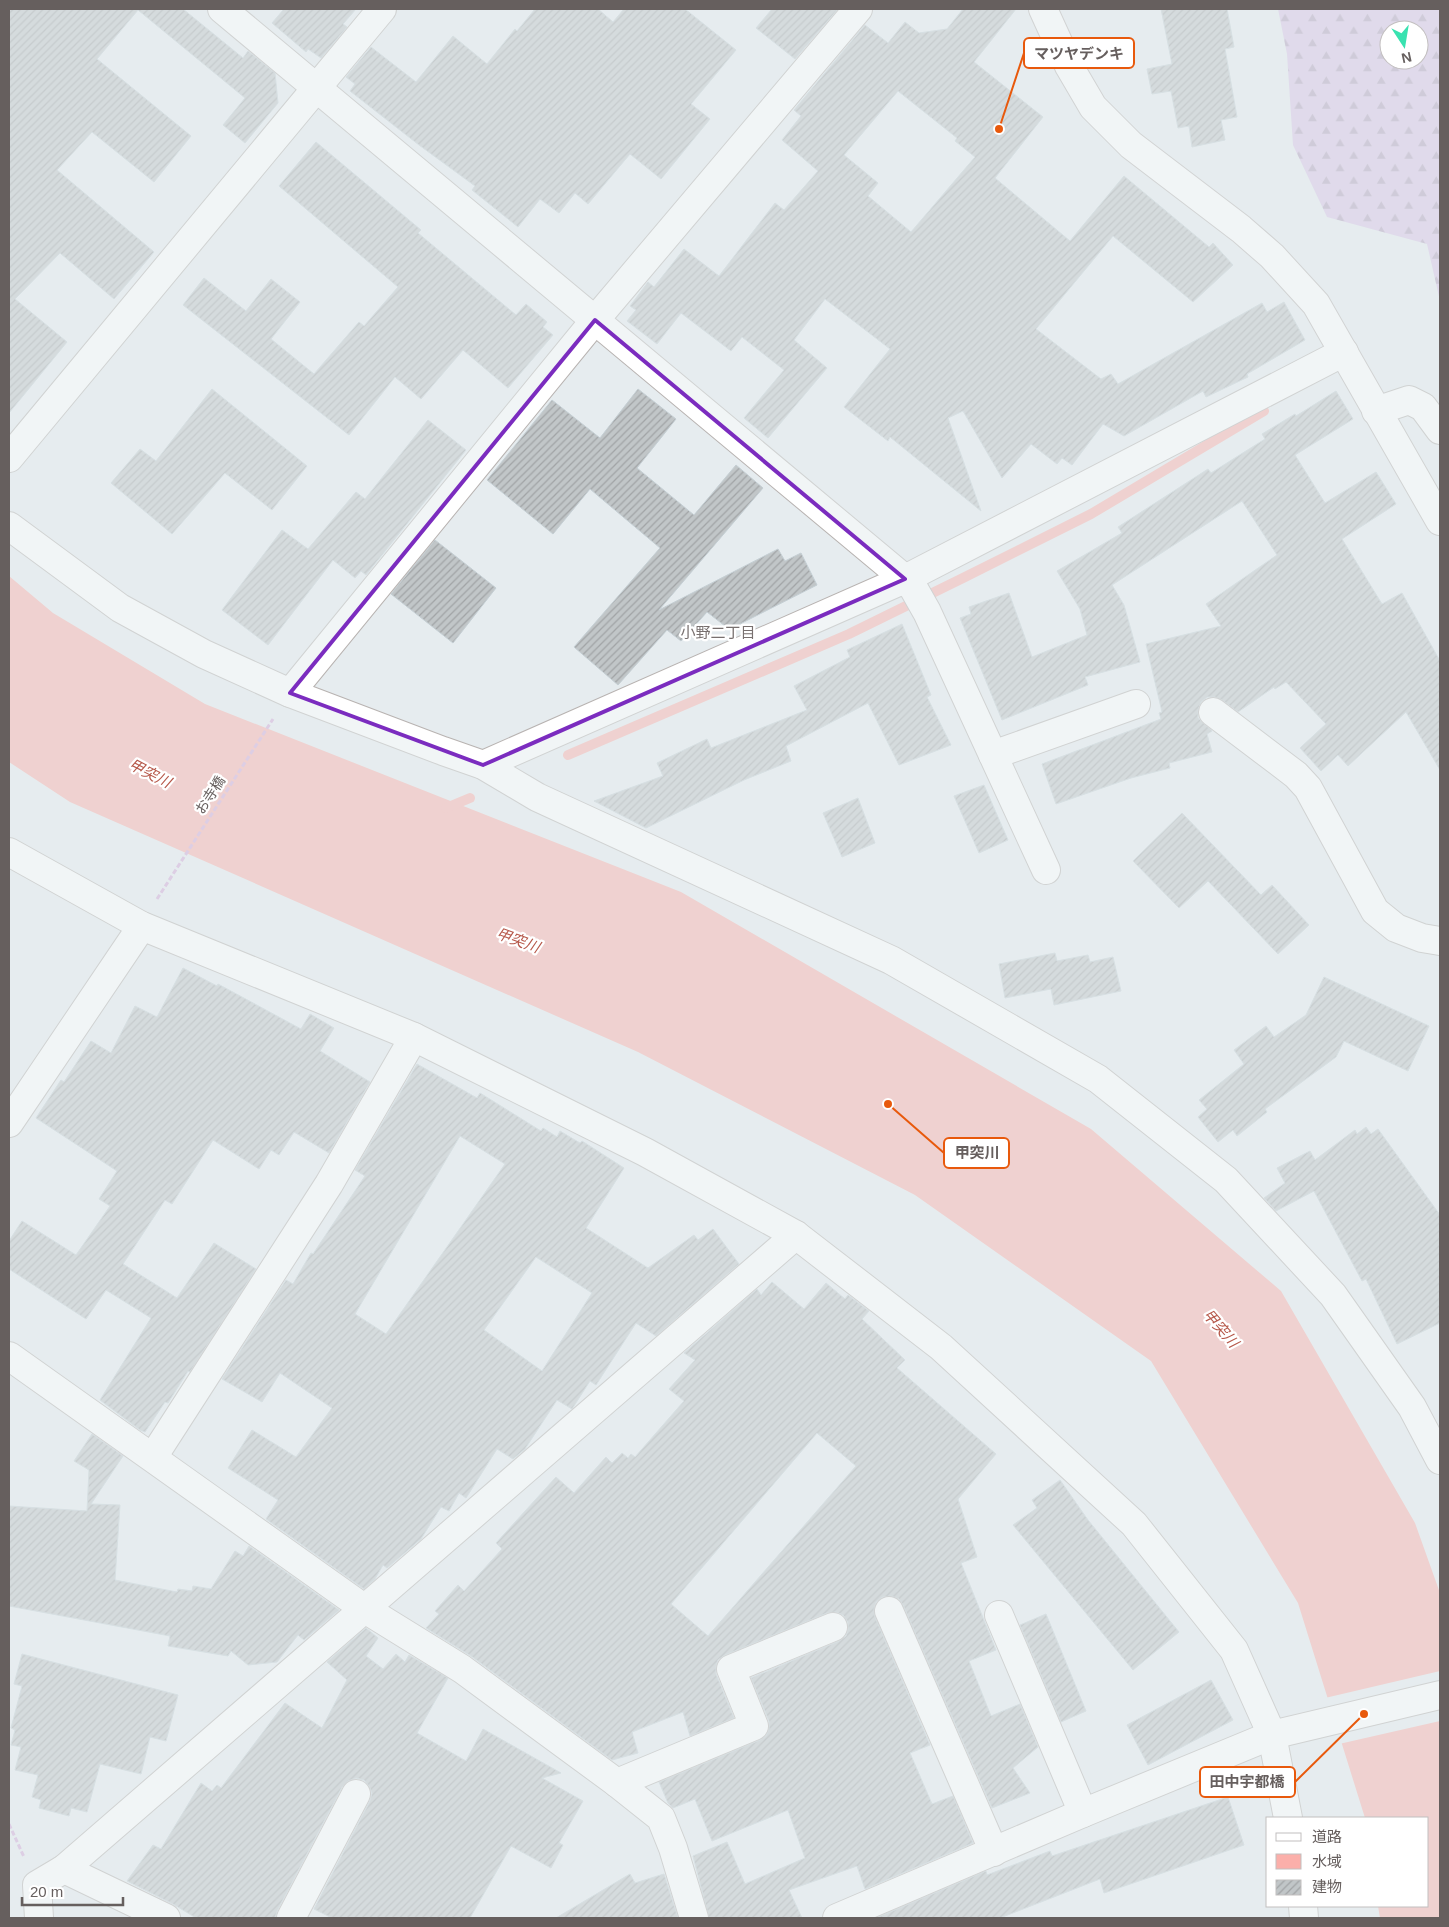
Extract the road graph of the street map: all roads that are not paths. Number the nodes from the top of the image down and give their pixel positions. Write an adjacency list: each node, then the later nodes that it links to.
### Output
1 (222, 9): 5 (street)
2 (382, 9): 5 (street)
3 (858, 9): 6 (street)
4 (1044, 9): 7 (street)
5 (316, 87): 6 (street); 10 (street)
6 (596, 320): 13 (street); 14 (street)
7 (1344, 352): 8 (street); 13 (street)
8 (1376, 410): 9 (street); 11 (street)
9 (1440, 430)
10 (9, 458)
11 (1440, 521)
12 (9, 526): 14 (street)
13 (916, 593): 17 (street); 18 (street)
14 (290, 693): 18 (street)
15 (1136, 704): 17 (street)
16 (1213, 712): 22 (street)
17 (992, 755): 20 (street)
18 (483, 764): 28 (street)
19 (9, 852): 21 (street)
20 (1046, 870)
21 (142, 926): 23 (street); 24 (street)
22 (1440, 941)
23 (414, 1037): 25 (street); 27 (street)
24 (9, 1123)
25 (796, 1235): 29 (street); 34 (street)
26 (9, 1356): 27 (street)
27 (153, 1457): 29 (street)
28 (1440, 1460)
29 (365, 1609): 35 (street); 40 (street)
30 (889, 1611): 39 (street)
31 (999, 1616): 37 (street)
32 (833, 1627): 35 (street)
33 (1440, 1695): 34 (street)
34 (1272, 1735): 37 (street); 38 (street)
35 (617, 1782): 44 (street)
36 (356, 1794): 43 (street)
37 (1083, 1813): 39 (street)
38 (1288, 1817)
39 (994, 1852): 45 (street)
40 (64, 1869): 41 (street); 42 (street)
41 (39, 1918)
42 (166, 1918)
43 (291, 1918)
44 (694, 1918)
45 (837, 1918)

